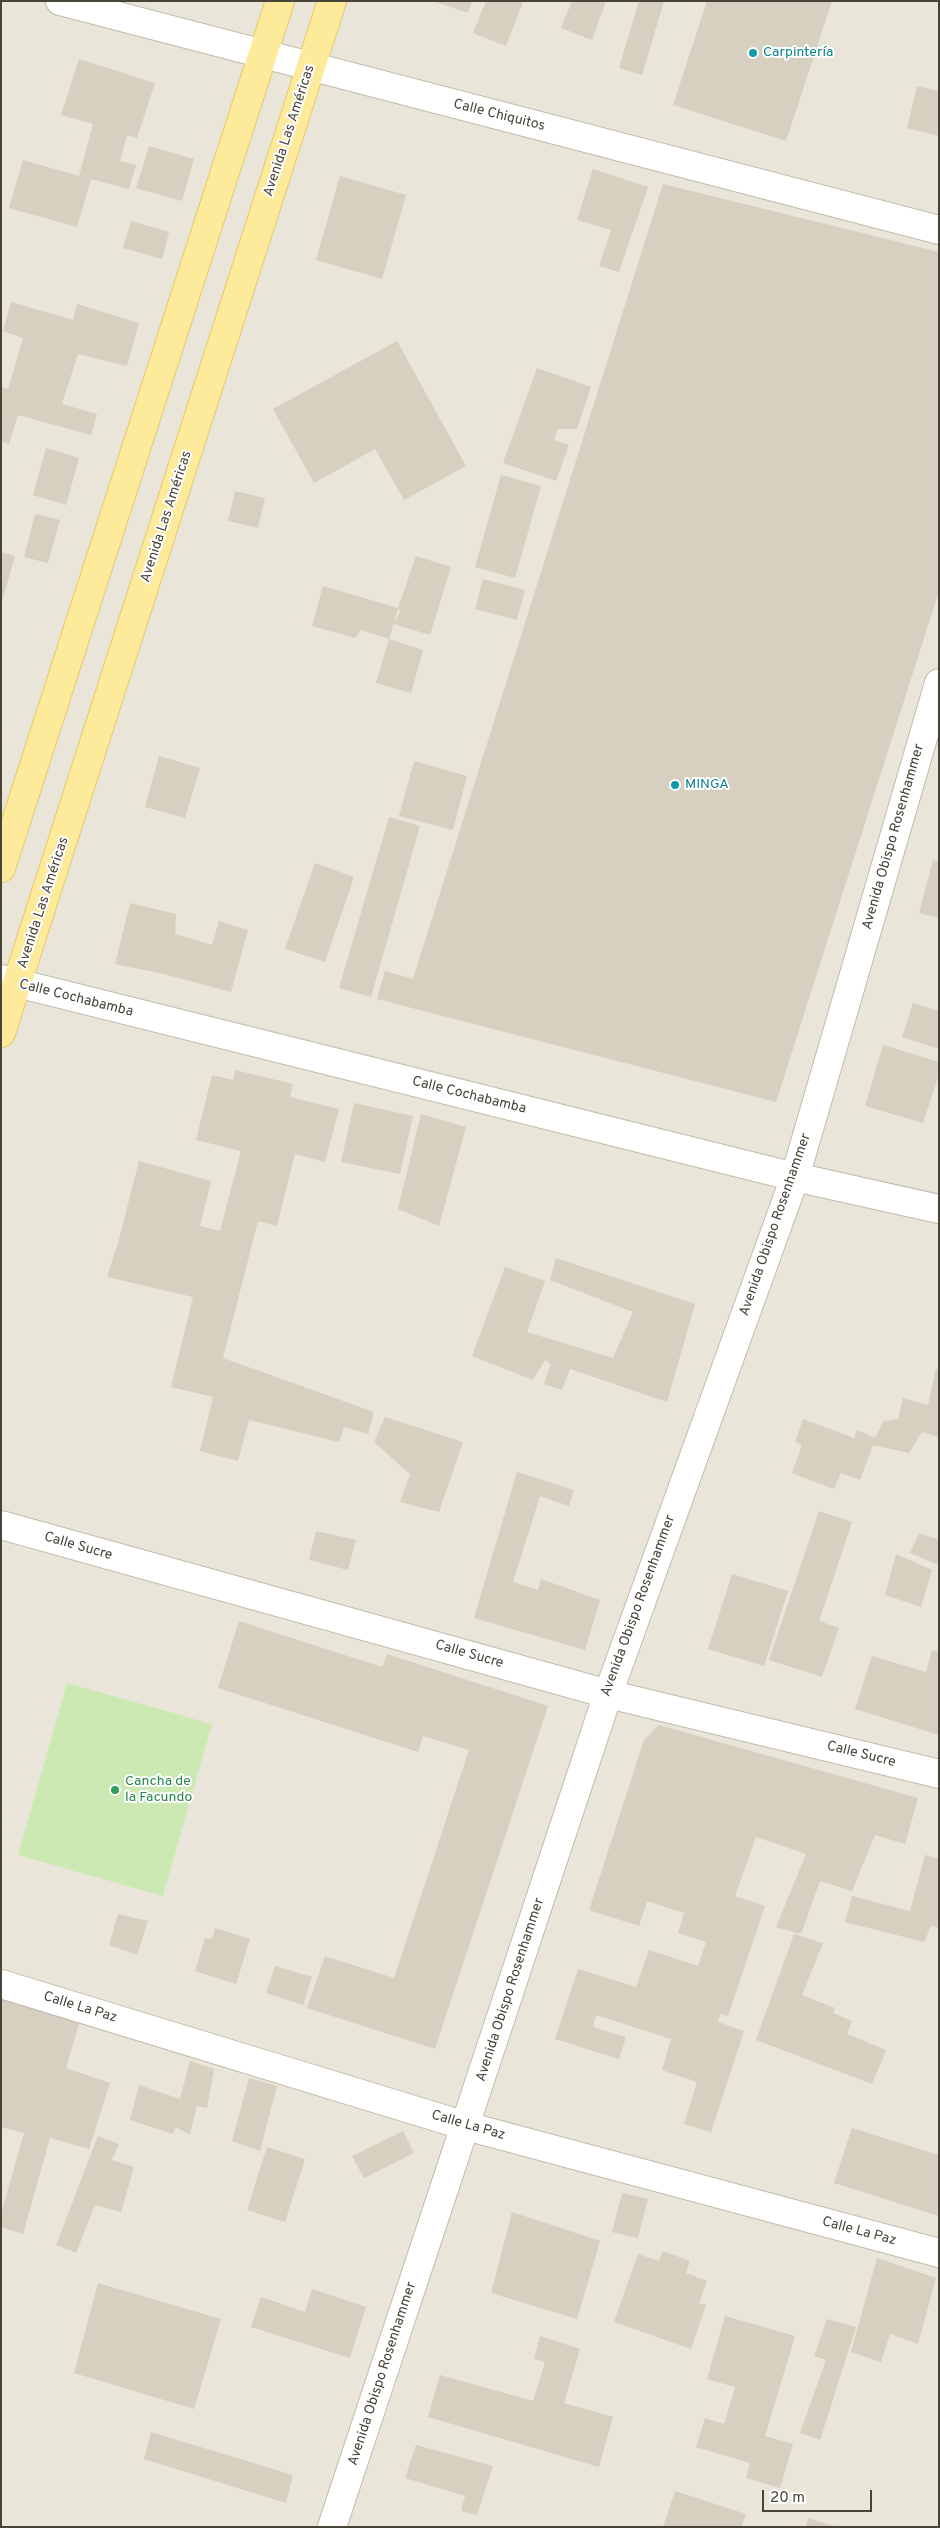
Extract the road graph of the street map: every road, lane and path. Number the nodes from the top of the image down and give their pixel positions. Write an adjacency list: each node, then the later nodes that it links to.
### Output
1 (60, 1): 4 (street, Calle Chiquitos)
2 (280, 1): 4 (main road)
3 (332, 1): 5 (main road, Avenida Las Américas)
4 (262, 54): 5 (street, Calle Chiquitos); 8 (main road)
5 (310, 67): 6 (street, Calle Chiquitos); 9 (main road, Avenida Las Américas)
6 (939, 230)
7 (939, 683): 11 (street, Avenida Obispo Rosenhammer)
8 (1, 868)
9 (10, 982): 10 (main road, Avenida Las Américas); 11 (street, Calle Cochabamba)
10 (1, 1033)
11 (795, 1177): 12 (street, Calle Cochabamba); 14 (street, Avenida Obispo Rosenhammer)
12 (939, 1208)
13 (1, 1525): 14 (street, Calle Sucre)
14 (608, 1694): 15 (street, Calle Sucre); 17 (street, Avenida Obispo Rosenhammer)
15 (939, 1774)
16 (1, 1984): 17 (street, Calle La Paz)
17 (466, 2126): 18 (street, Calle La Paz); 19 (street, Avenida Obispo Rosenhammer)
18 (939, 2253)
19 (332, 2527)

